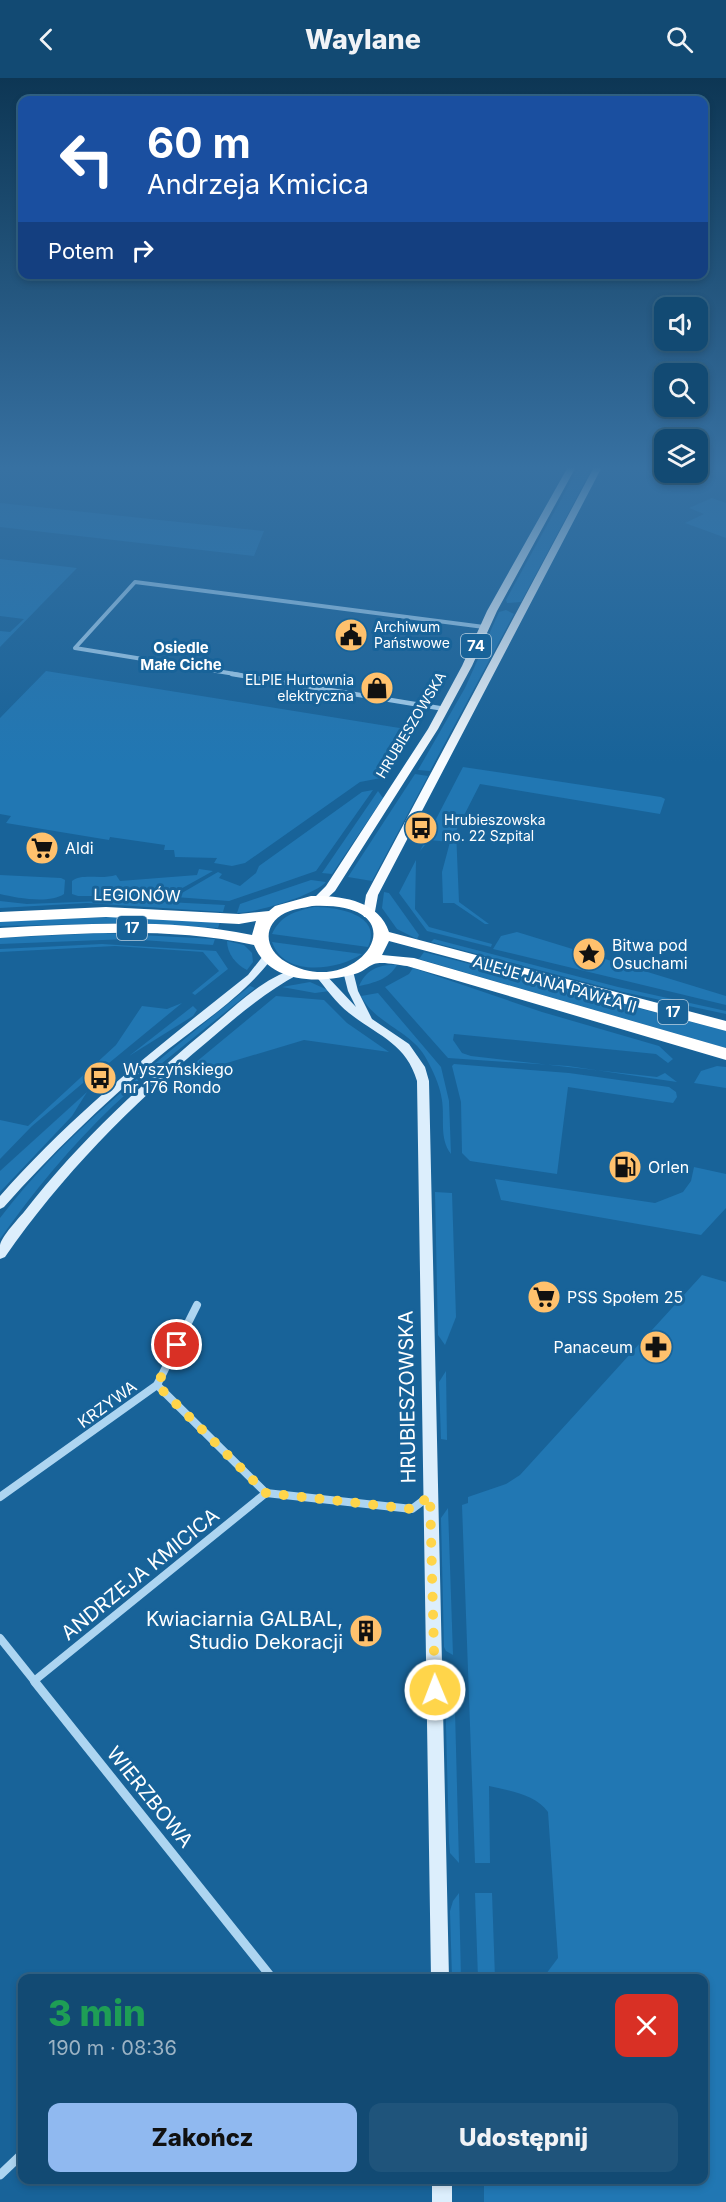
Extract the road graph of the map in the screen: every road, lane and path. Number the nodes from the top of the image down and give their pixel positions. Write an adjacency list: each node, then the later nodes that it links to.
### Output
1 (519, 564): 3 (main road, HRUBIESZOWSKA / 74)
2 (547, 564): 6 (main road, 74)
3 (484, 627): 4 (main road, HRUBIESZOWSKA / 74); 4 (street)
4 (445, 709): 5 (main road, HRUBIESZOWSKA / 74)
5 (318, 900): 6 (highway, 17); 7 (highway, 17)
6 (369, 914): 10 (highway)
7 (273, 915): 8 (highway, LEGIONÓW / 17); 11 (highway)
8 (0, 917)
9 (0, 933): 11 (highway, LEGIONÓW / 17)
10 (383, 935): 13 (highway); 18 (highway, ALEJE JANA PAWŁA II / 17)
11 (259, 941): 12 (highway)
12 (267, 958): 15 (highway); 20 (street)
13 (371, 959): 14 (highway); 19 (highway, ALEJE JANA PAWŁA II / 17)
14 (348, 971): 16 (highway); 17 (street, HRUBIESZOWSKA)
15 (295, 972): 16 (highway); 21 (street)
16 (320, 975): 17 (street, HRUBIESZOWSKA)
17 (367, 1020): 25 (street, HRUBIESZOWSKA)
18 (726, 1026)
19 (726, 1054)
20 (0, 1204)
21 (0, 1254)
22 (198, 1305): 23 (street, KRZYWA)
23 (157, 1385): 24 (street); 26 (street, KRZYWA)
24 (266, 1493): 25 (street); 28 (street, ANDRZEJA KMICICA)
25 (430, 1496): 30 (street, HRUBIESZOWSKA)
26 (0, 1497)
27 (0, 1638): 28 (street, WIERZBOWA)
28 (34, 1682): 29 (street, WIERZBOWA)
29 (269, 1974)
30 (440, 1974)
31 (18, 2158): 32 (street)
32 (0, 2175)

